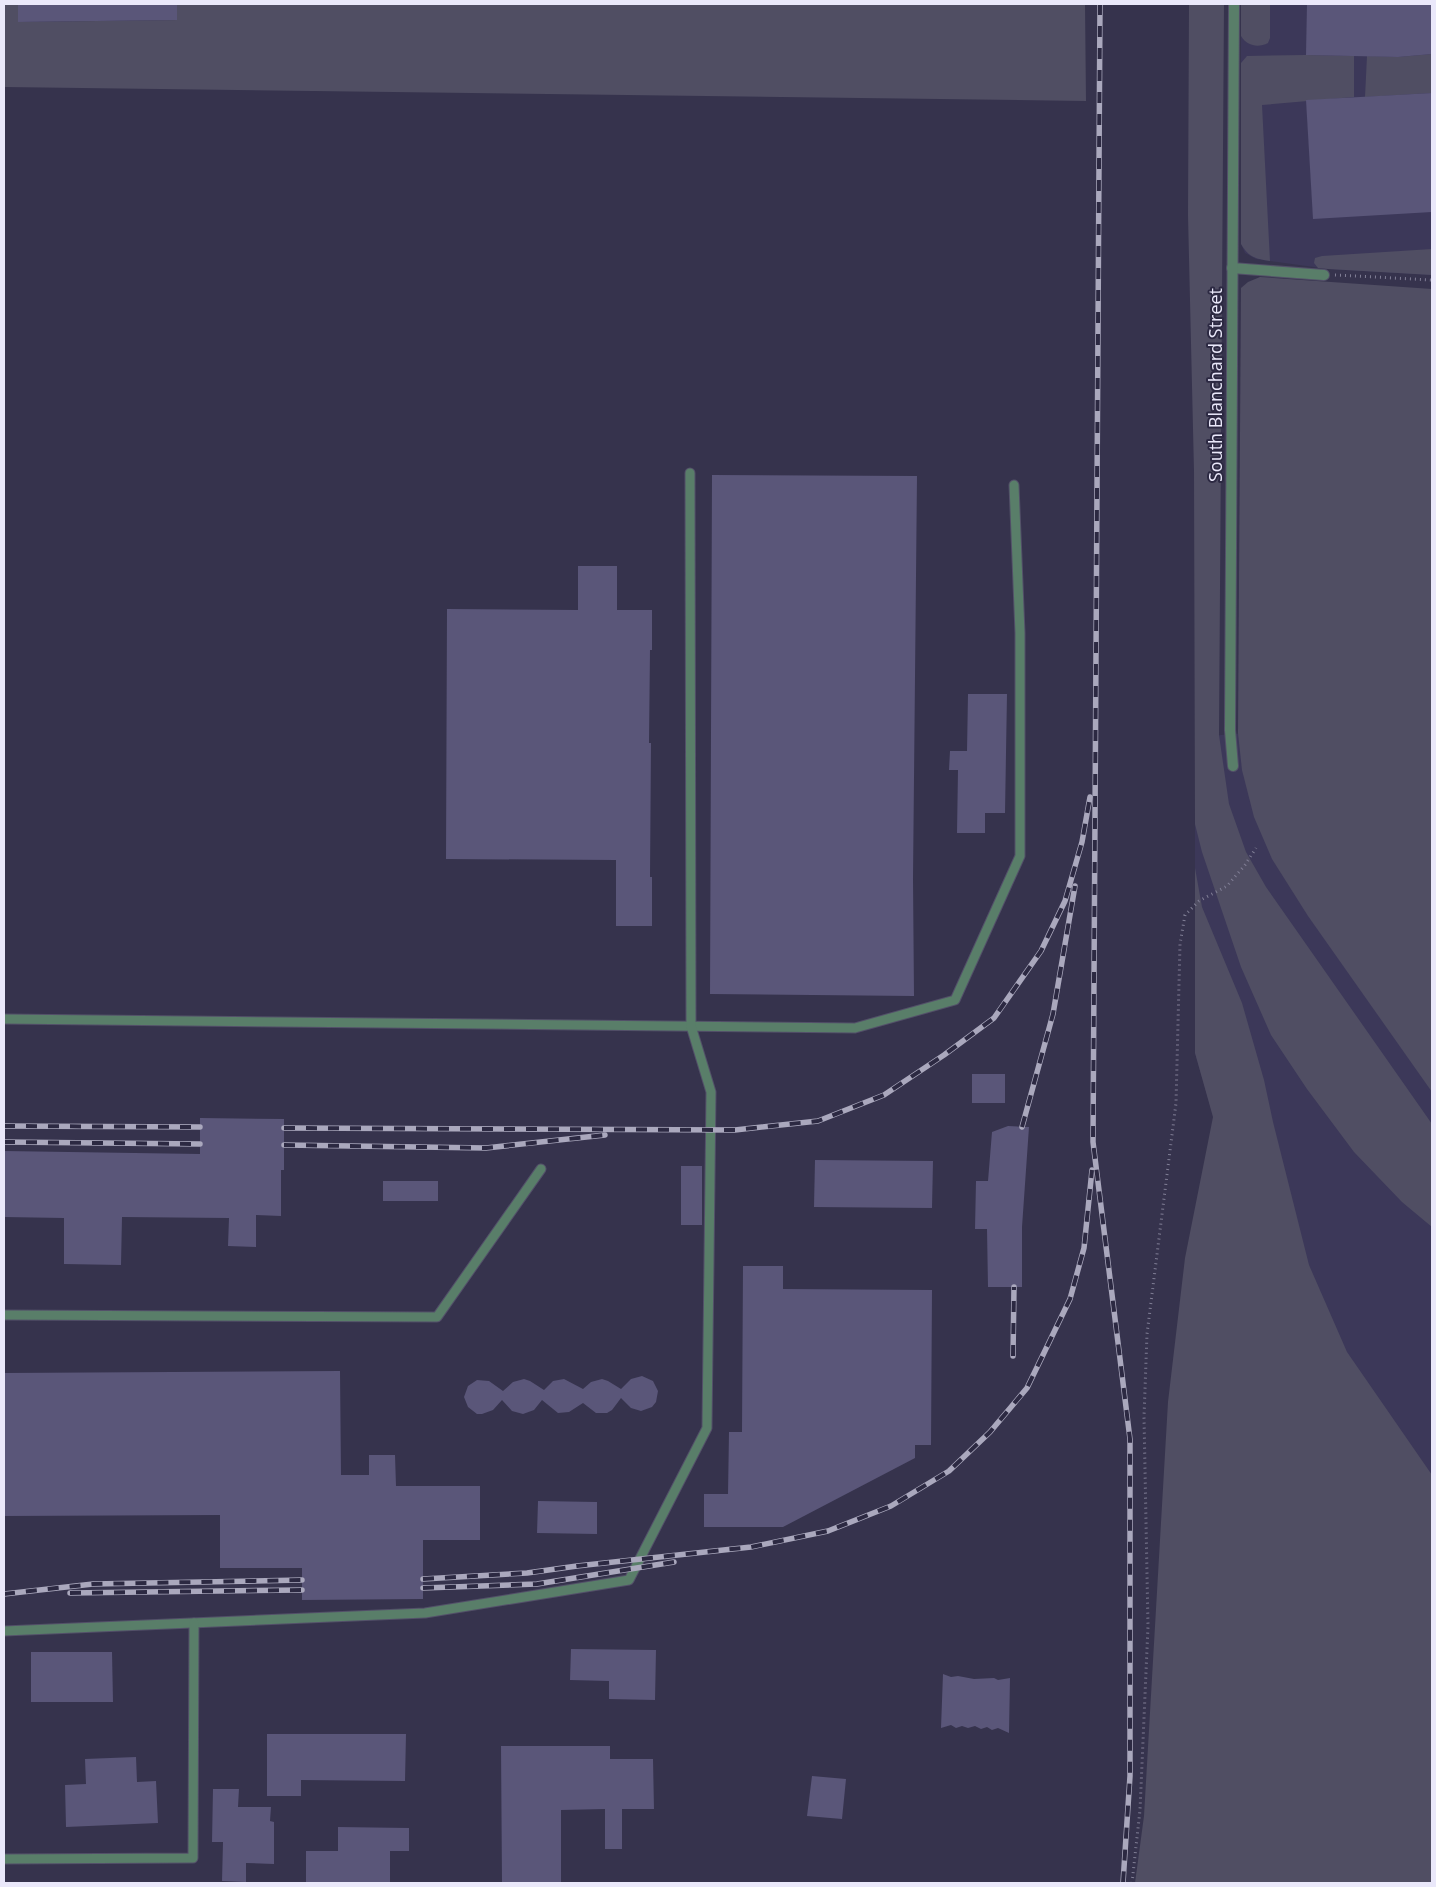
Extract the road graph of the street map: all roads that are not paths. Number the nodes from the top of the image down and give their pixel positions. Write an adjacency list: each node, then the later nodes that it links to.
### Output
1 (1234, 4): 2 (street, South Blanchard Street)
2 (1232, 268): 3 (street); 6 (street, South Blanchard Street)
3 (1324, 275)
4 (690, 473): 8 (lane)
5 (1014, 485): 8 (lane)
6 (1233, 766)
7 (4, 1019): 8 (lane)
8 (691, 1026): 11 (lane)
9 (541, 1169): 10 (lane)
10 (4, 1315)
11 (194, 1623): 12 (lane); 13 (lane)
12 (4, 1631)
13 (4, 1859)

